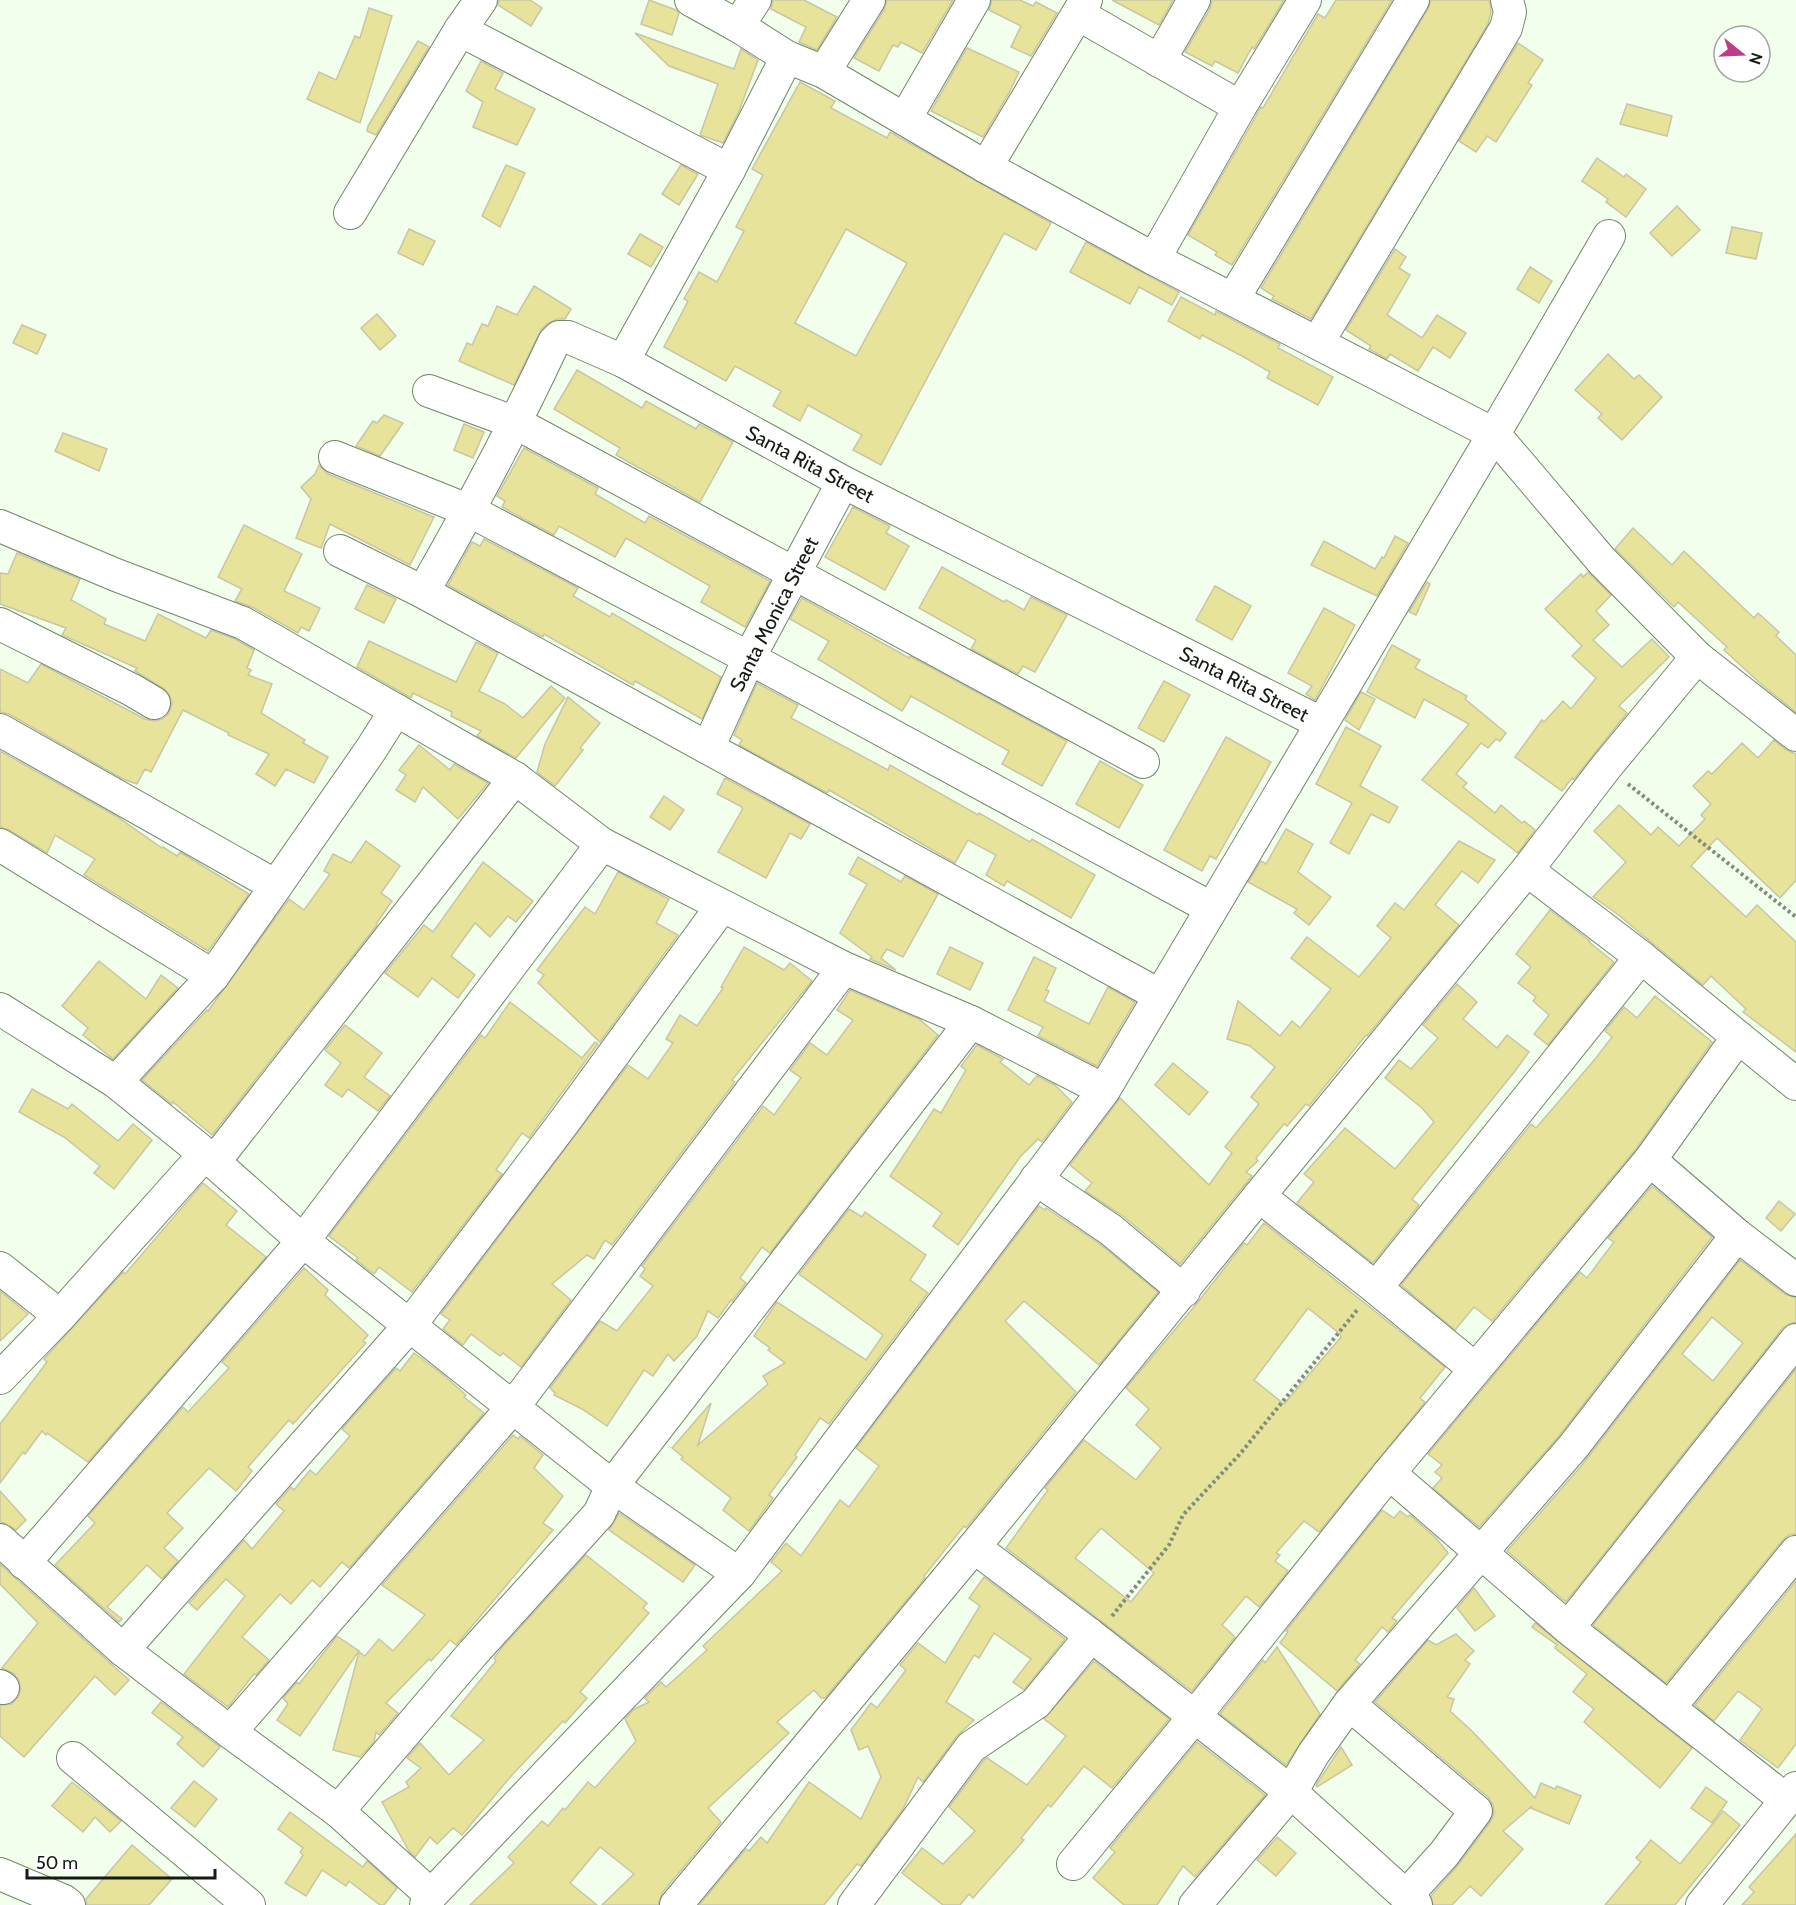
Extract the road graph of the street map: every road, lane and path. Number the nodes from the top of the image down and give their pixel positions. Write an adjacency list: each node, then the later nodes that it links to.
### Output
1 (481, 0): 11 (street)
2 (691, 0): 10 (street)
3 (869, 0): 14 (street)
4 (974, 0): 16 (street)
5 (1194, 0): 13 (street)
6 (1305, 0): 15 (street)
7 (1413, 0): 22 (street)
8 (1507, 0): 23 (street)
9 (1082, 7): 13 (street); 17 (street)
10 (746, 13): 12 (street)
11 (460, 30): 18 (street); 19 (street)
12 (787, 57): 14 (street); 18 (street)
13 (1159, 62): 15 (street)
14 (824, 72): 16 (street)
15 (1240, 107): 21 (street)
16 (905, 119): 17 (street)
17 (986, 166): 21 (street)
18 (729, 170): 24 (street)
19 (350, 213)
20 (1609, 236): 27 (street)
21 (1154, 259): 22 (street)
22 (1233, 299): 23 (street)
23 (1318, 342): 27 (street)
24 (622, 361): 26 (street, Santa Rita Street); 29 (street, Santa Rita Street)
25 (429, 391): 26 (street)
26 (516, 423): 30 (street, Santa Rita Street); 33 (street)
27 (1494, 434): 36 (street); 40 (street)
28 (335, 457): 30 (street)
29 (843, 482): 33 (street, Santa Monica Street); 40 (street, Santa Rita Street)
30 (470, 511): 34 (street, Santa Rita Street); 37 (street)
31 (0, 526): 39 (street)
32 (340, 551): 34 (street)
33 (795, 573): 37 (street, Santa Monica Street); 44 (street)
34 (423, 592): 43 (street)
35 (0, 624): 38 (street)
36 (1697, 657): 42 (street); 45 (street)
37 (749, 658): 43 (street, Santa Monica Street); 52 (street)
38 (154, 703)
39 (396, 710): 46 (street); 50 (street)
40 (1321, 723): 52 (street)
41 (0, 730): 50 (street)
42 (1796, 735)
43 (708, 748): 57 (street)
44 (1143, 762)
45 (1606, 767): 49 (street); 53 (path)
46 (515, 778): 47 (street); 64 (street)
47 (602, 844): 51 (street); 69 (street)
48 (0, 845): 56 (street)
49 (1527, 870): 54 (street); 67 (street)
50 (276, 886): 56 (street)
51 (722, 906): 55 (street); 75 (street)
52 (1211, 908): 57 (street)
53 (1796, 917)
54 (1641, 957): 60 (street); 72 (street)
55 (844, 968): 59 (street); 79 (street)
56 (213, 976): 61 (street)
57 (1160, 995): 63 (street)
58 (0, 1008): 61 (street)
59 (971, 1022): 63 (street); 81 (street)
60 (1738, 1037): 62 (street); 65 (street)
61 (116, 1082): 64 (street)
62 (1796, 1084)
63 (1104, 1090): 66 (street)
64 (209, 1158): 69 (street); 74 (street)
65 (1650, 1160): 68 (street); 77 (street)
66 (1036, 1179): 73 (street); 87 (street)
67 (1259, 1196): 72 (street); 73 (street)
68 (1737, 1235): 71 (street); 85 (street)
69 (303, 1241): 75 (street); 86 (street)
70 (0, 1268): 74 (street)
71 (1796, 1280)
72 (1376, 1288): 77 (street); 89 (path)
73 (1184, 1291): 83 (street)
74 (60, 1316): 78 (street)
75 (410, 1325): 79 (street); 90 (street)
76 (1796, 1340): 88 (street)
77 (1475, 1369): 80 (street)
78 (0, 1378)
79 (513, 1407): 81 (street); 94 (street)
80 (1389, 1473): 85 (street); 93 (street)
81 (612, 1486): 87 (street); 98 (street)
82 (0, 1540): 86 (street)
83 (974, 1547): 89 (street); 105 (street)
84 (1796, 1552): 92 (street)
85 (1481, 1554): 88 (street); 91 (street)
86 (24, 1563): 90 (street)
87 (739, 1574): 101 (street)
88 (1568, 1628): 92 (street)
89 (1091, 1635): 93 (street); 106 (street)
90 (123, 1650): 94 (street)
91 (1349, 1704): 96 (street); 102 (street)
92 (1669, 1708): 97 (street)
93 (1195, 1716): 96 (street); 99 (street)
94 (230, 1732): 98 (street)
95 (73, 1758): 104 (street)
96 (1291, 1792): 102 (street); 107 (street)
97 (1791, 1794): 108 (street)
98 (338, 1811): 101 (street)
99 (1073, 1864)
100 (0, 1874): 103 (street)
101 (428, 1900)
102 (1411, 1901)
103 (69, 1905)
104 (249, 1905)
105 (676, 1905)
106 (854, 1905)
107 (1196, 1905)
108 (1702, 1905)

